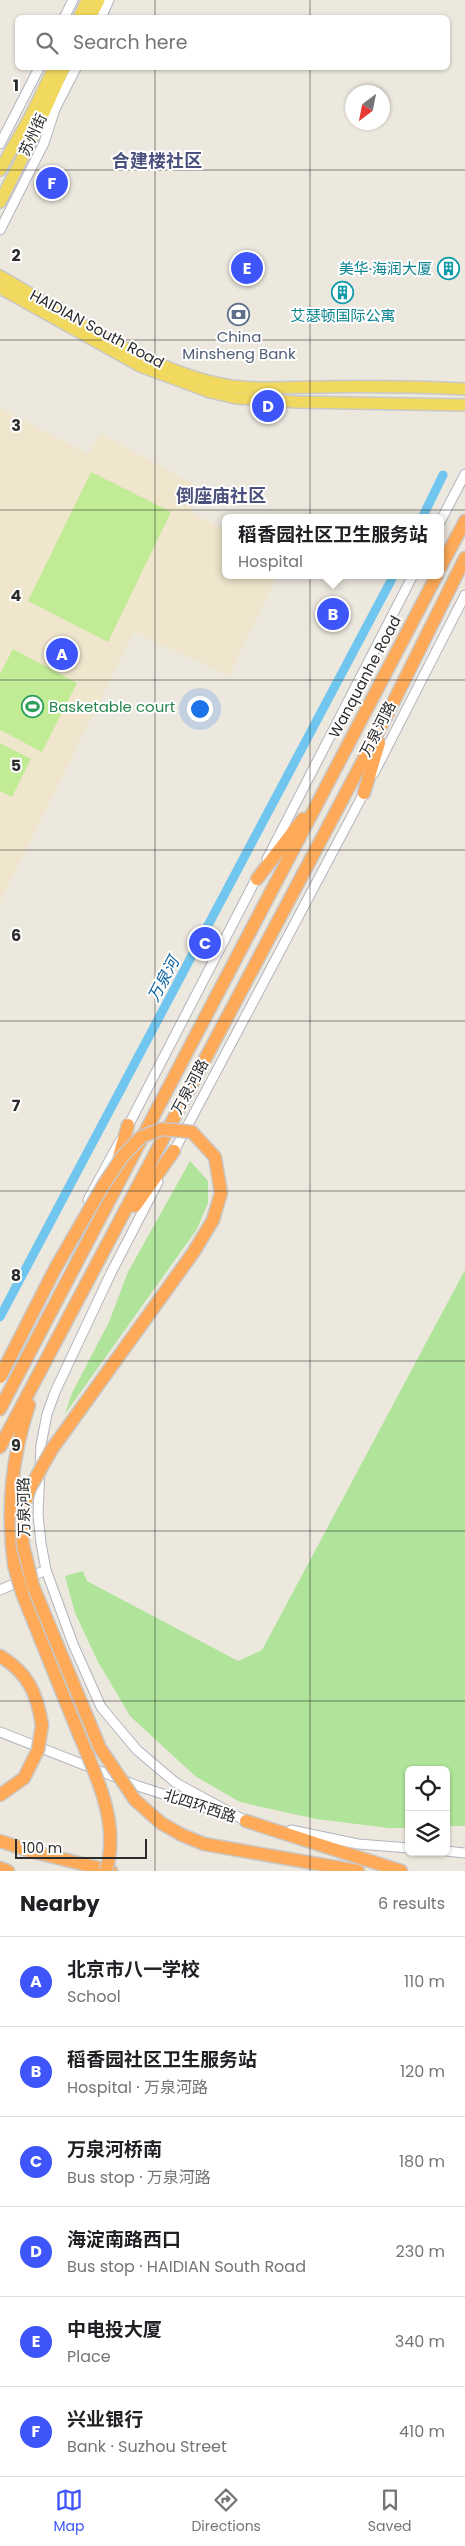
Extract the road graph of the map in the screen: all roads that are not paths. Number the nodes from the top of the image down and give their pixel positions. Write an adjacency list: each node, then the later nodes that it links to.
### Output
1 (73, 0): 5 (street)
2 (87, 0): 6 (main road)
3 (99, 0): 7 (main road)
4 (109, 0): 8 (street)
5 (66, 15)
6 (80, 15)
7 (92, 15)
8 (102, 15)
9 (38, 70): 13 (street, 苏州街)
10 (53, 70): 14 (main road, 苏州街)
11 (63, 70): 15 (main road, 苏州街)
12 (75, 70): 16 (street)
13 (0, 144)
14 (0, 170)
15 (0, 202)
16 (0, 230)
17 (0, 276): 19 (main road, HAIDIAN South Road)
18 (0, 288): 20 (main road, HAIDIAN South Road)
19 (465, 389)
20 (465, 405)
21 (464, 480): 22 (street)
22 (444, 515)
23 (465, 521): 25 (highway)
24 (465, 558): 29 (highway)
25 (444, 560)
26 (411, 579): 32 (street)
27 (435, 579): 30 (highway, Wanquanhe Road)
28 (465, 595): 31 (street, 万泉河路)
29 (387, 715): 31 (highway); 36 (highway, 万泉河路)
30 (323, 793): 32 (highway); 35 (highway, 万泉河路)
31 (364, 793): 34 (street, 万泉河路)
32 (257, 879): 33 (street)
33 (128, 1126): 35 (highway); 37 (street)
34 (174, 1151): 36 (highway); 42 (street, 万泉河路)
35 (104, 1212): 40 (highway, 万泉河路)
36 (107, 1244): 38 (highway, 万泉河路)
37 (0, 1363)
38 (40, 1370): 41 (highway, 万泉河路); 54 (highway, bridge)
39 (0, 1377): 56 (highway, bridge)
40 (0, 1409)
41 (0, 1447)
42 (46, 1570): 43 (street); 47 (street, 万泉河路)
43 (0, 1590)
44 (0, 1656): 46 (highway, bridge)
45 (0, 1732): 47 (street, 北四环西路)
46 (0, 1795)
47 (246, 1821): 49 (street, 北四环西路); 57 (highway)
48 (0, 1841): 55 (highway)
49 (405, 1848)
50 (450, 1851): 51 (street)
51 (465, 1853)
52 (0, 1868): 53 (highway)
53 (8, 1871)
54 (106, 1871)
55 (111, 1871)
56 (358, 1871)
57 (401, 1871)

